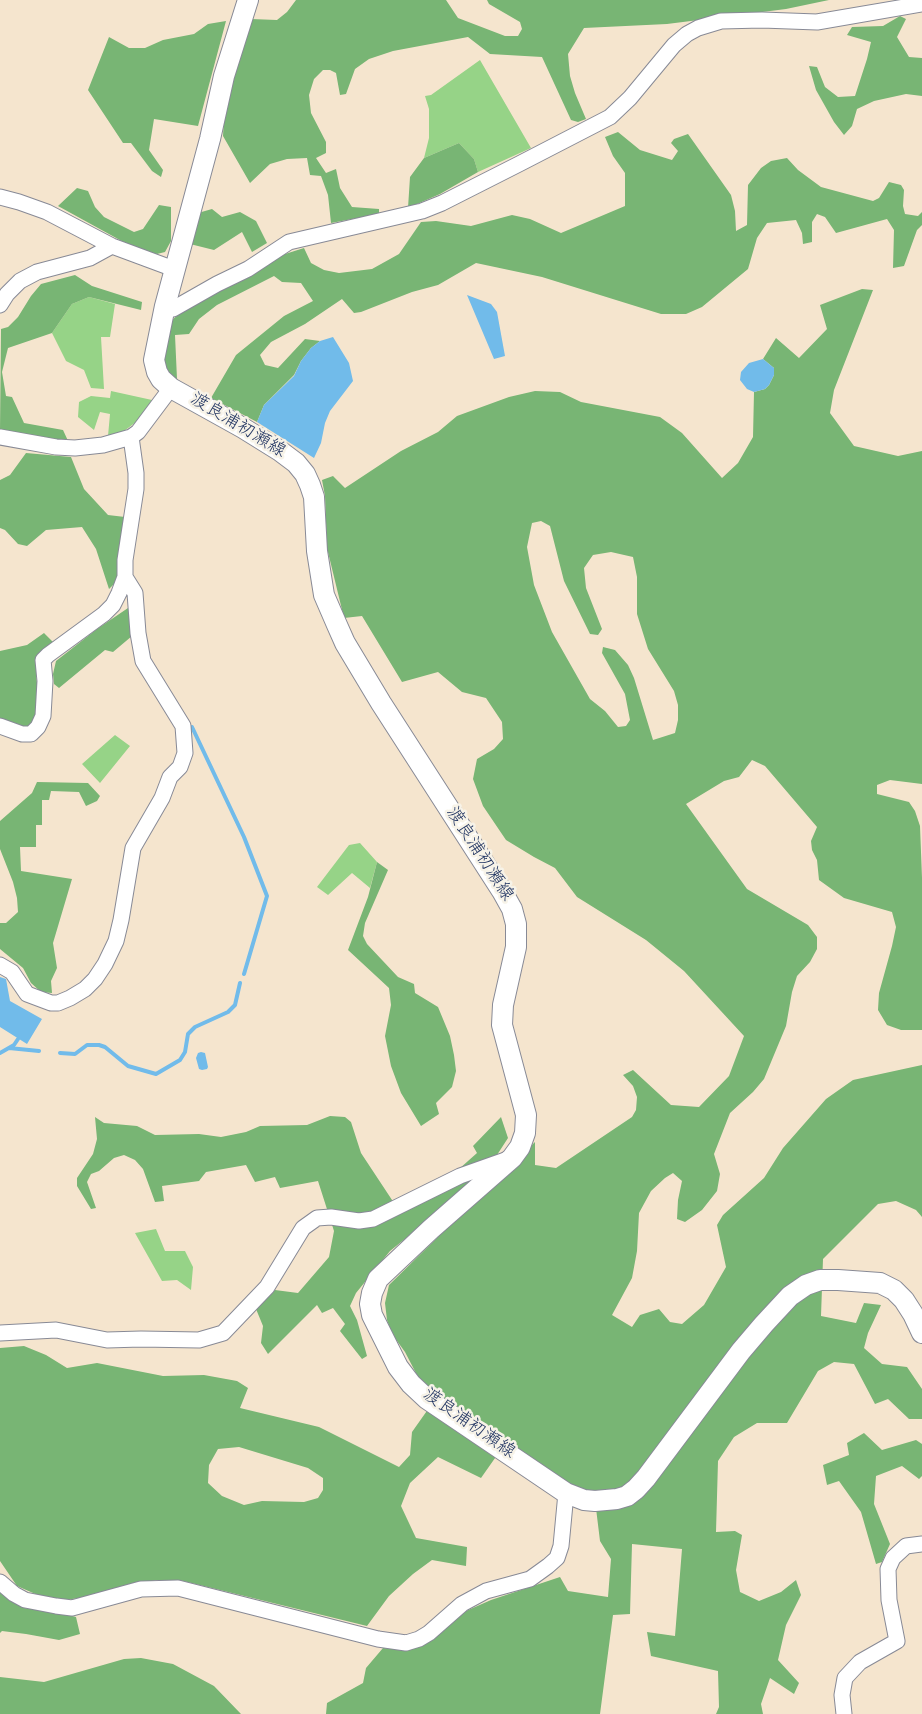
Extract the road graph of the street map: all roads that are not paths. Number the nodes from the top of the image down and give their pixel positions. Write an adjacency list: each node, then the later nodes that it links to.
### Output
1 (248, 0): 5 (main road, 渡良浦初瀬線)
2 (922, 4): 7 (street)
3 (0, 197): 4 (street)
4 (112, 246): 5 (street); 6 (street)
5 (174, 269): 7 (main road, 渡良浦初瀬線)
6 (0, 305)
7 (165, 306): 8 (main road, 渡良浦初瀬線)
8 (171, 388): 10 (street); 14 (main road, 渡良浦初瀬線)
9 (0, 437): 10 (street)
10 (131, 437): 11 (street)
11 (125, 577): 12 (street); 13 (street)
12 (0, 726)
13 (0, 965)
14 (512, 1158): 15 (street); 17 (main road, 渡良浦初瀬線)
15 (0, 1333)
16 (922, 1333): 17 (main road, 渡良浦初瀬線)
17 (566, 1494): 19 (street)
18 (922, 1544): 20 (street)
19 (0, 1582)
20 (844, 1714)

